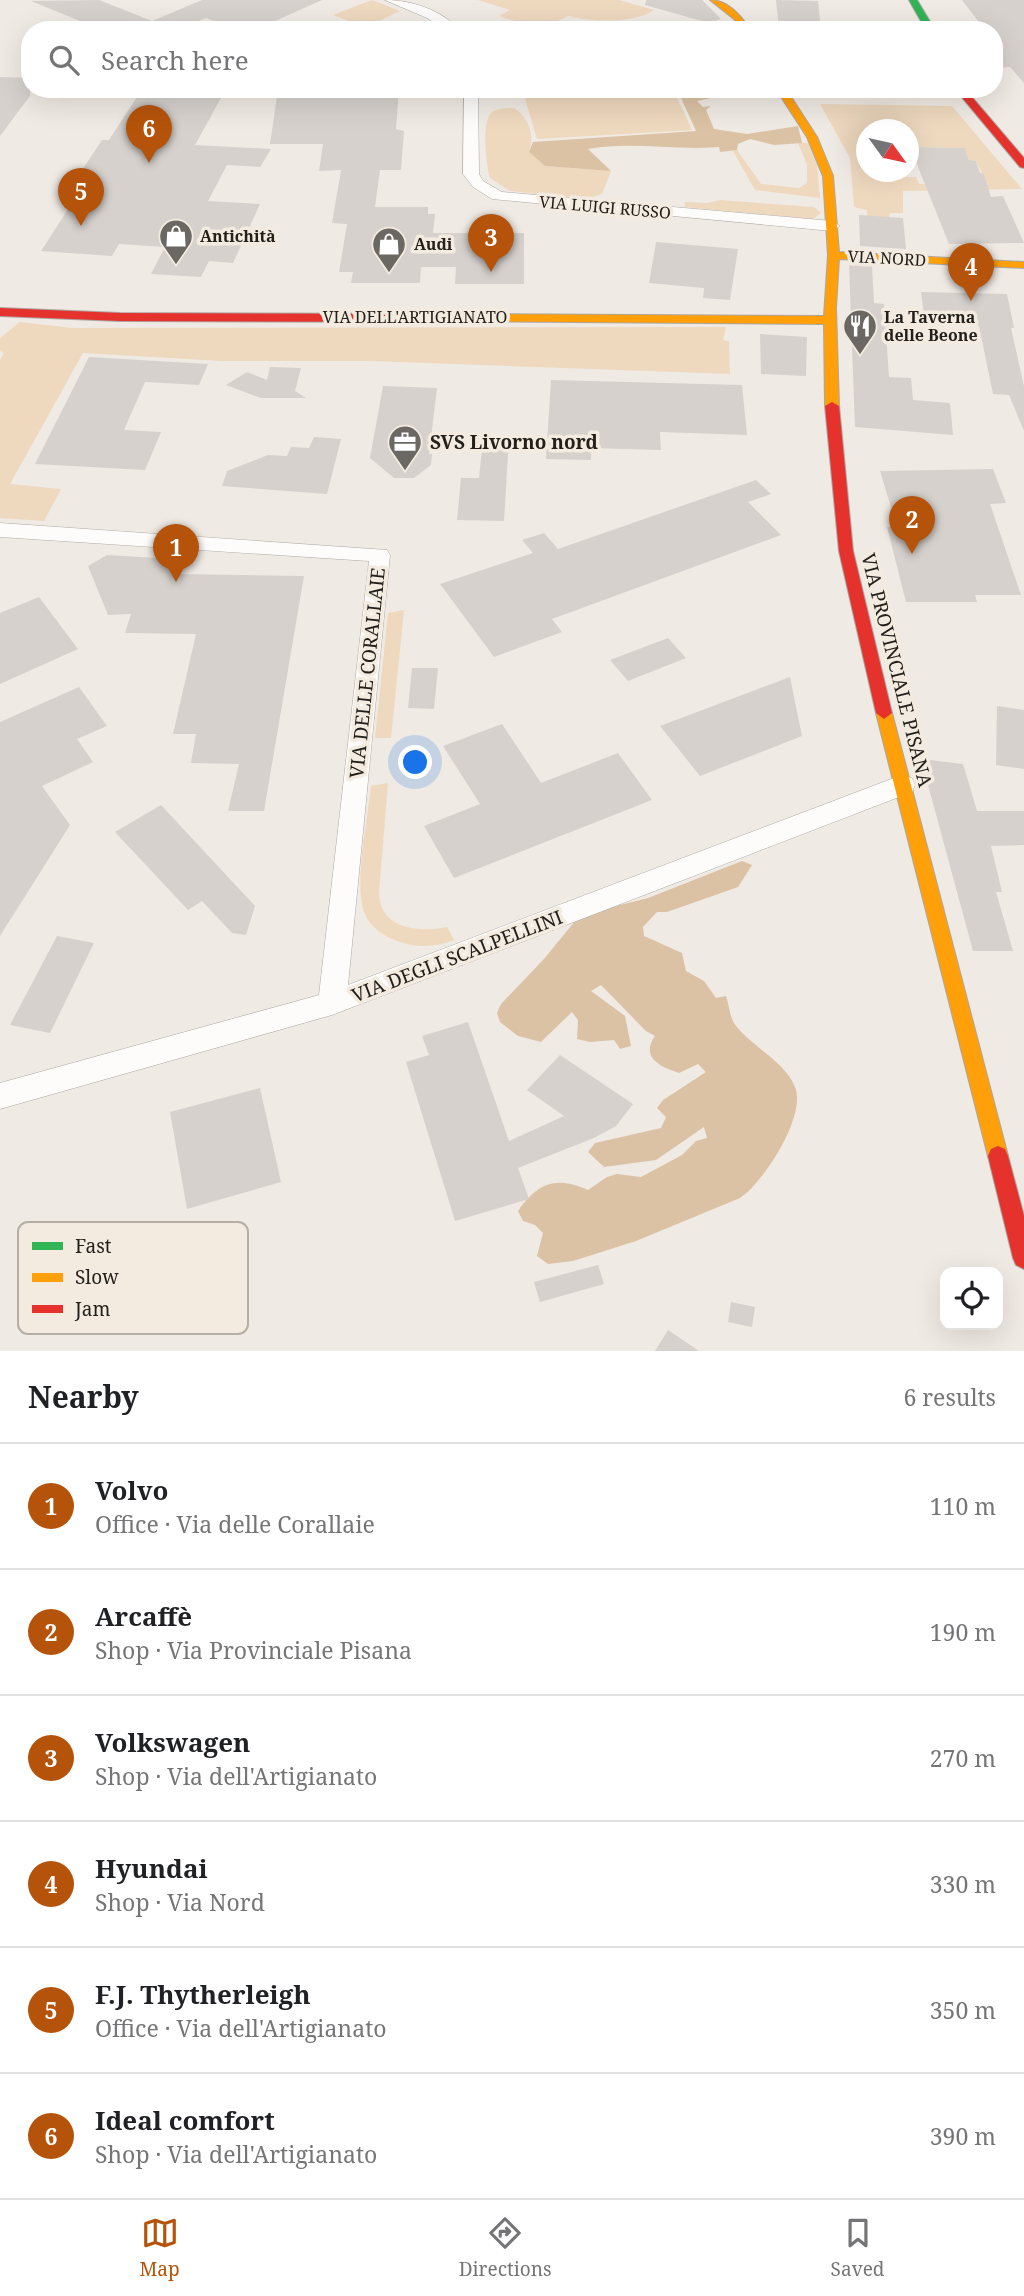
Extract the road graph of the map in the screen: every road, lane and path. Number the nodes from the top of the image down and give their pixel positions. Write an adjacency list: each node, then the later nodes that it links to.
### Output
1 (390, 0): 4 (street)
2 (714, 0): 5 (street)
3 (913, 0): 6 (street)
4 (441, 21)
5 (741, 21)
6 (926, 21)
7 (471, 98): 15 (street, VIA LUIGI RUSSO)
8 (787, 98): 15 (street, VIA PROVINCIALE PISANA)
9 (967, 98): 12 (street)
10 (989, 98): 11 (street)
11 (1000, 111)
12 (1010, 150): 13 (street); 14 (street)
13 (1024, 165)
14 (1024, 181)
15 (832, 226): 16 (street, VIA PROVINCIALE PISANA)
16 (834, 255): 17 (street, VIA NORD); 19 (street, VIA PROVINCIALE PISANA)
17 (1024, 265)
18 (0, 312): 19 (street, VIA DELL'ARTIGIANATO)
19 (830, 320): 21 (street, VIA PROVINCIALE PISANA)
20 (0, 530): 22 (street, VIA DELLE CORALLAIE)
21 (903, 785): 22 (street, VIA DEGLI SCALPELLINI); 24 (street, VIA PROVINCIALE PISANA)
22 (332, 1003): 23 (street, VIA DEGLI SCALPELLINI)
23 (0, 1096)
24 (1024, 1258)

